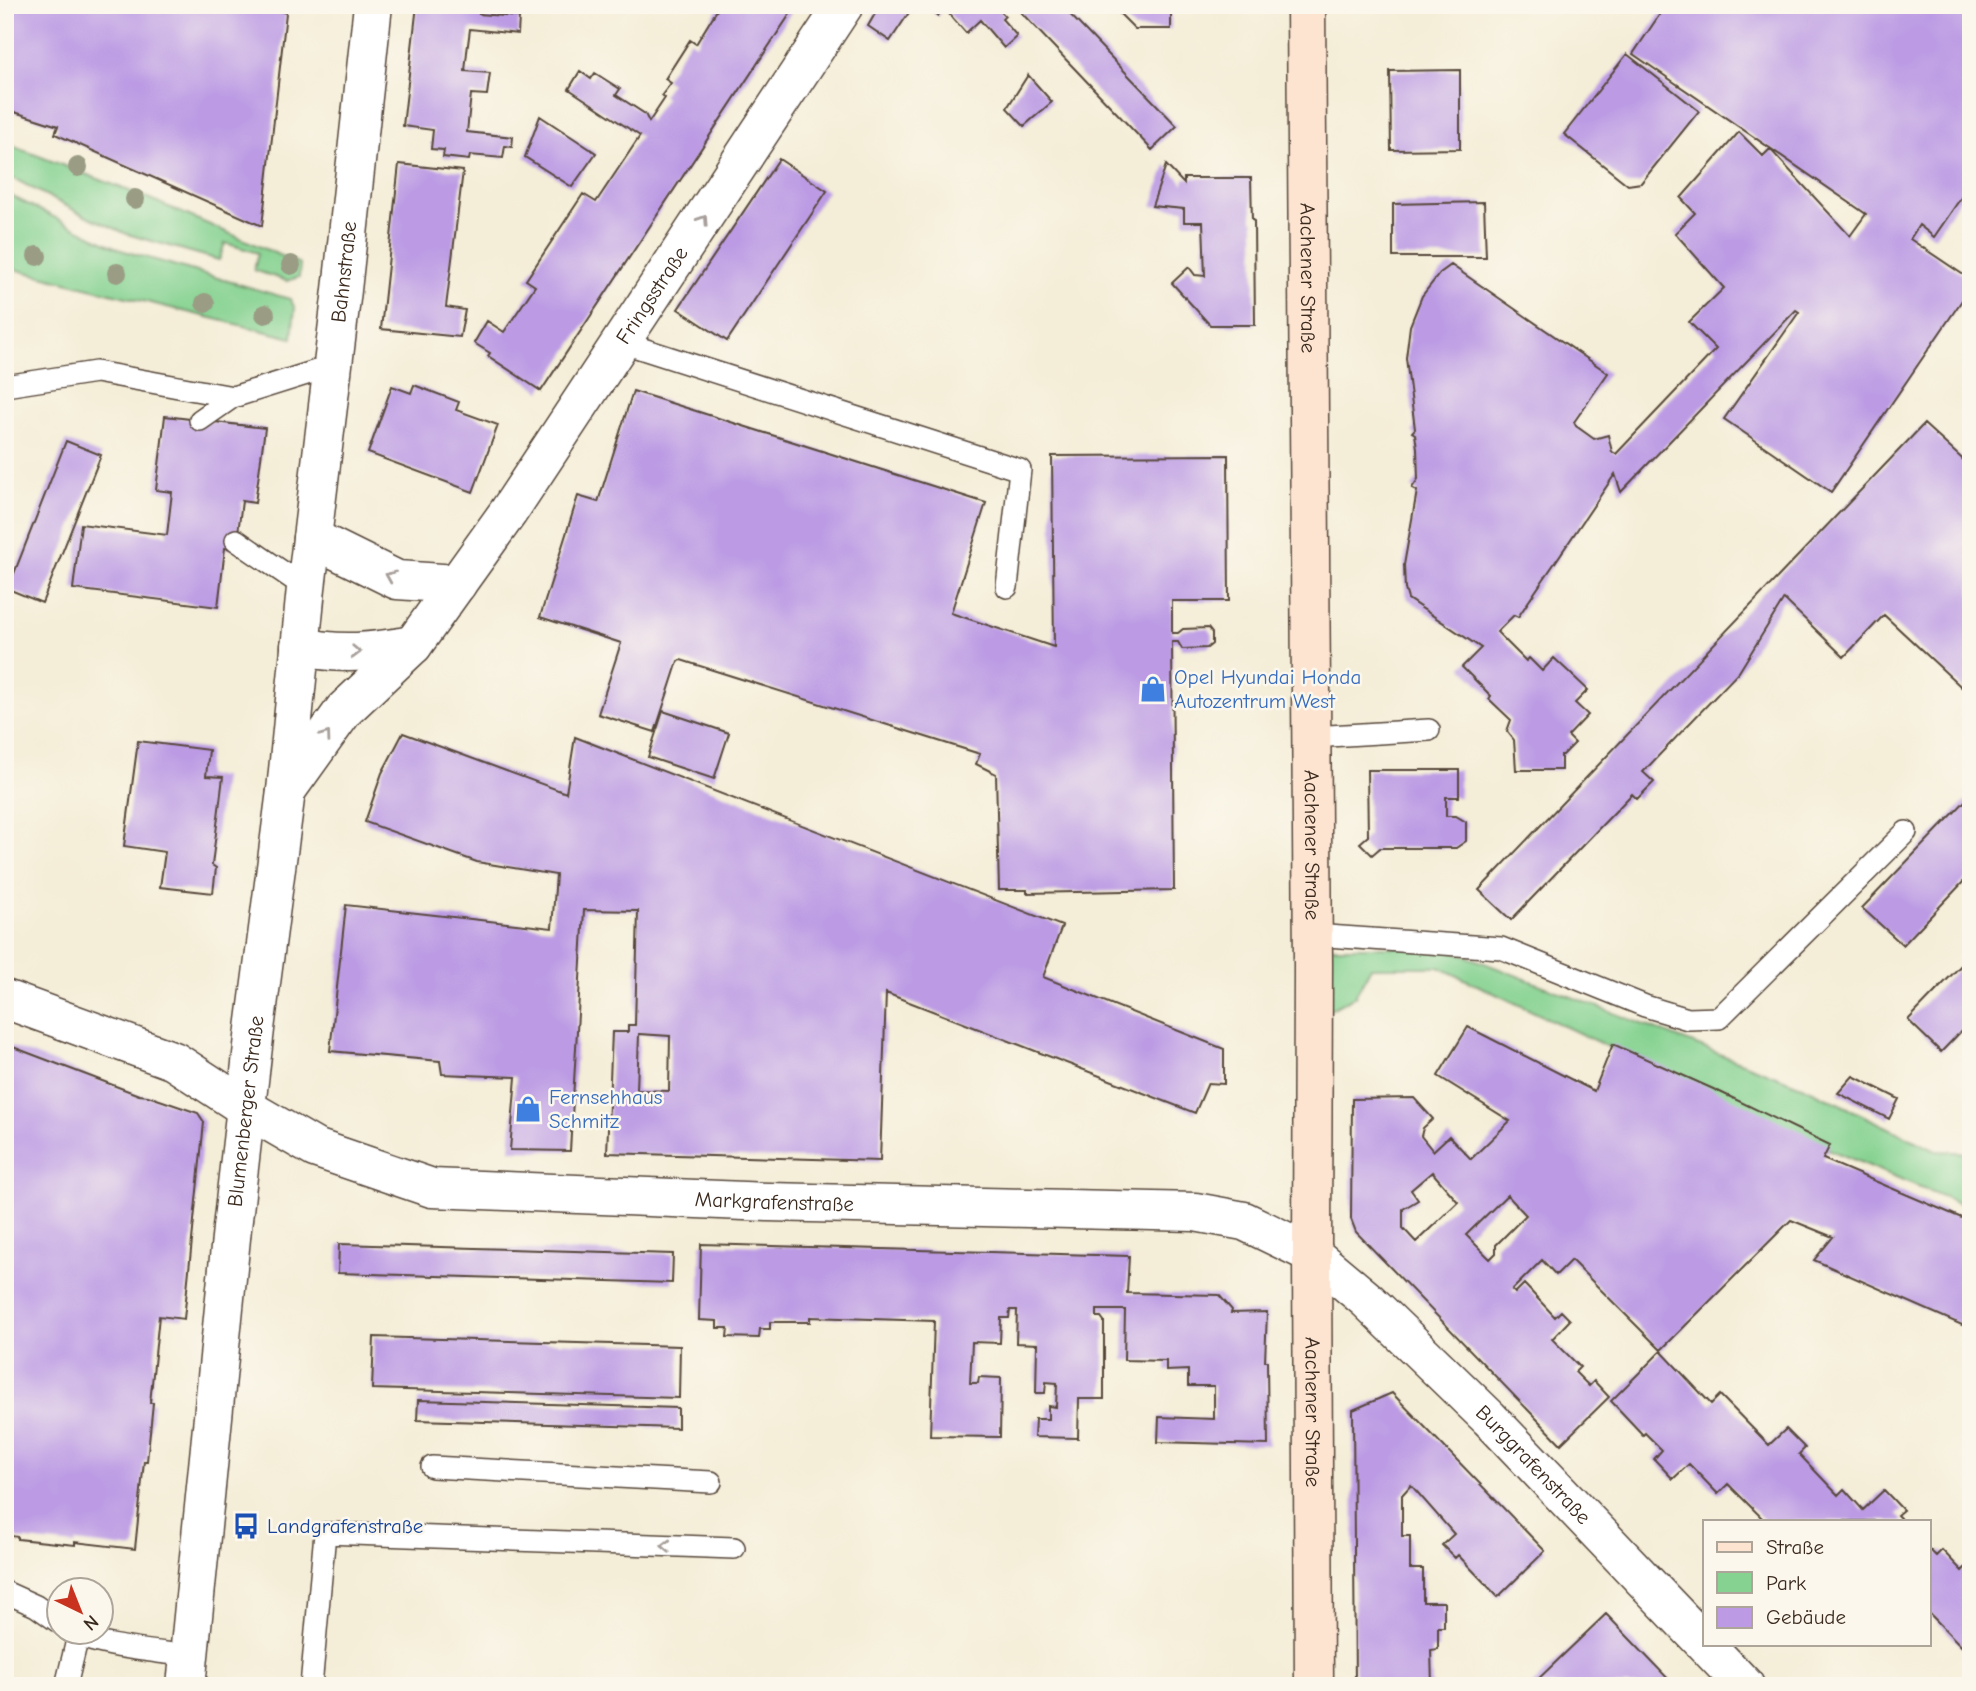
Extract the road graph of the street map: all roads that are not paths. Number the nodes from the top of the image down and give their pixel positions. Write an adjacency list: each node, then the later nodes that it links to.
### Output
1 (373, 5): 5 (street, Bahnstraße)
2 (844, 5): 4 (street, Fringsstraße, one-way to 2)
3 (1306, 5): 17 (main road, Aachener Straße)
4 (616, 350): 11 (street, Fringsstraße); 12 (lane)
5 (332, 366): 7 (lane); 9 (street, Bahnstraße)
6 (5, 386): 7 (lane)
7 (233, 397): 8 (lane)
8 (200, 420)
9 (312, 538): 11 (street, one-way to 9); 13 (street, Blumenberger Straße)
10 (236, 540): 13 (lane)
11 (457, 584): 14 (street, Fringsstraße)
12 (1007, 587)
13 (306, 588): 15 (street, Blumenberger Straße)
14 (413, 645): 15 (street, one-way to 14); 18 (street, Fringsstraße, one-way to 14)
15 (300, 646): 18 (street, Blumenberger Straße)
16 (1429, 730): 17 (lane)
17 (1312, 737): 20 (main road, Aachener Straße)
18 (286, 791): 22 (street, Blumenberger Straße)
19 (1906, 832): 20 (lane)
20 (1313, 935): 23 (main road, Aachener Straße)
21 (5, 999): 22 (street)
22 (246, 1108): 23 (street, Markgrafenstraße); 33 (street, Blumenberger Straße)
23 (1312, 1254): 29 (street, Burggrafenstraße); 36 (main road, Aachener Straße)
24 (432, 1467): 25 (lane)
25 (711, 1482)
26 (734, 1548): 35 (lane, one-way to 35)
27 (5, 1592): 28 (lane)
28 (46, 1612)
29 (1703, 1642)
30 (116, 1645): 33 (lane)
31 (72, 1646): 34 (lane)
32 (1707, 1646): 37 (street, Burggrafenstraße)
33 (187, 1671)
34 (66, 1686)
35 (311, 1686)
36 (1314, 1686)
37 (1745, 1686)

